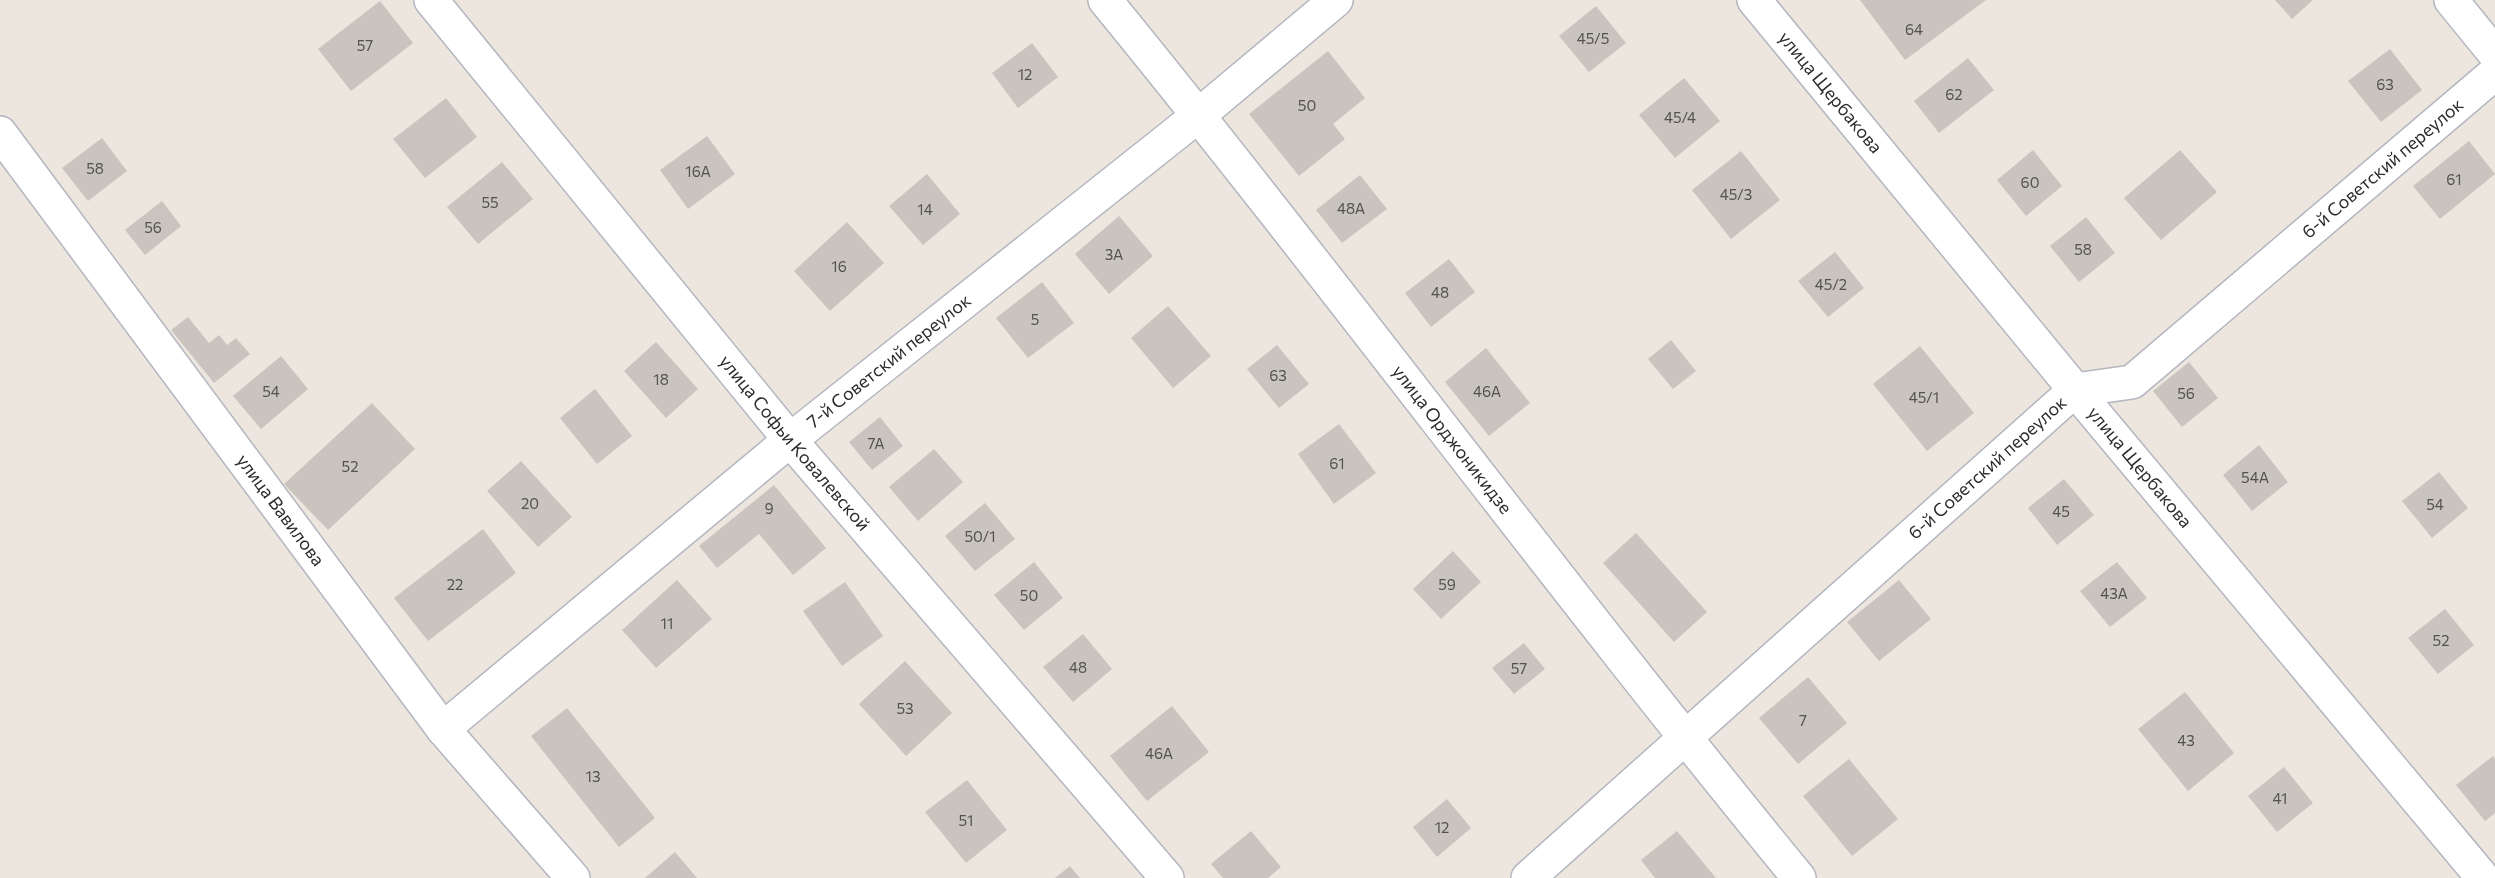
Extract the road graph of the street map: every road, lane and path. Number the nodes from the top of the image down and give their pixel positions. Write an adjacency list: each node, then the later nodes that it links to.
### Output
1 (431, 0): 11 (street, улица Софьи Ковалевской)
2 (1105, 0): 8 (street, улица Орджоникидзе)
3 (1336, 0): 8 (street, 7-й Советский переулок)
4 (1754, 0): 10 (street, улица Щербакова)
5 (2451, 0): 6 (street)
6 (2495, 54)
7 (2495, 73): 10 (street, 6-й Советский переулок)
8 (1199, 115): 11 (street, 7-й Советский переулок); 13 (street, улица Орджоникидзе)
9 (0, 133): 12 (street, улица Вавилова)
10 (2075, 390): 13 (street, 6-й Советский переулок); 18 (street, улица Щербакова)
11 (790, 440): 12 (street, 7-й Советский переулок); 15 (street, улица Софьи Ковалевской)
12 (443, 729): 14 (street, улица Вавилова)
13 (1684, 739): 16 (street, 6-й Советский переулок); 17 (street, улица Орджоникидзе)
14 (573, 878)
15 (1167, 878)
16 (1528, 878)
17 (1799, 878)
18 (2483, 878)

